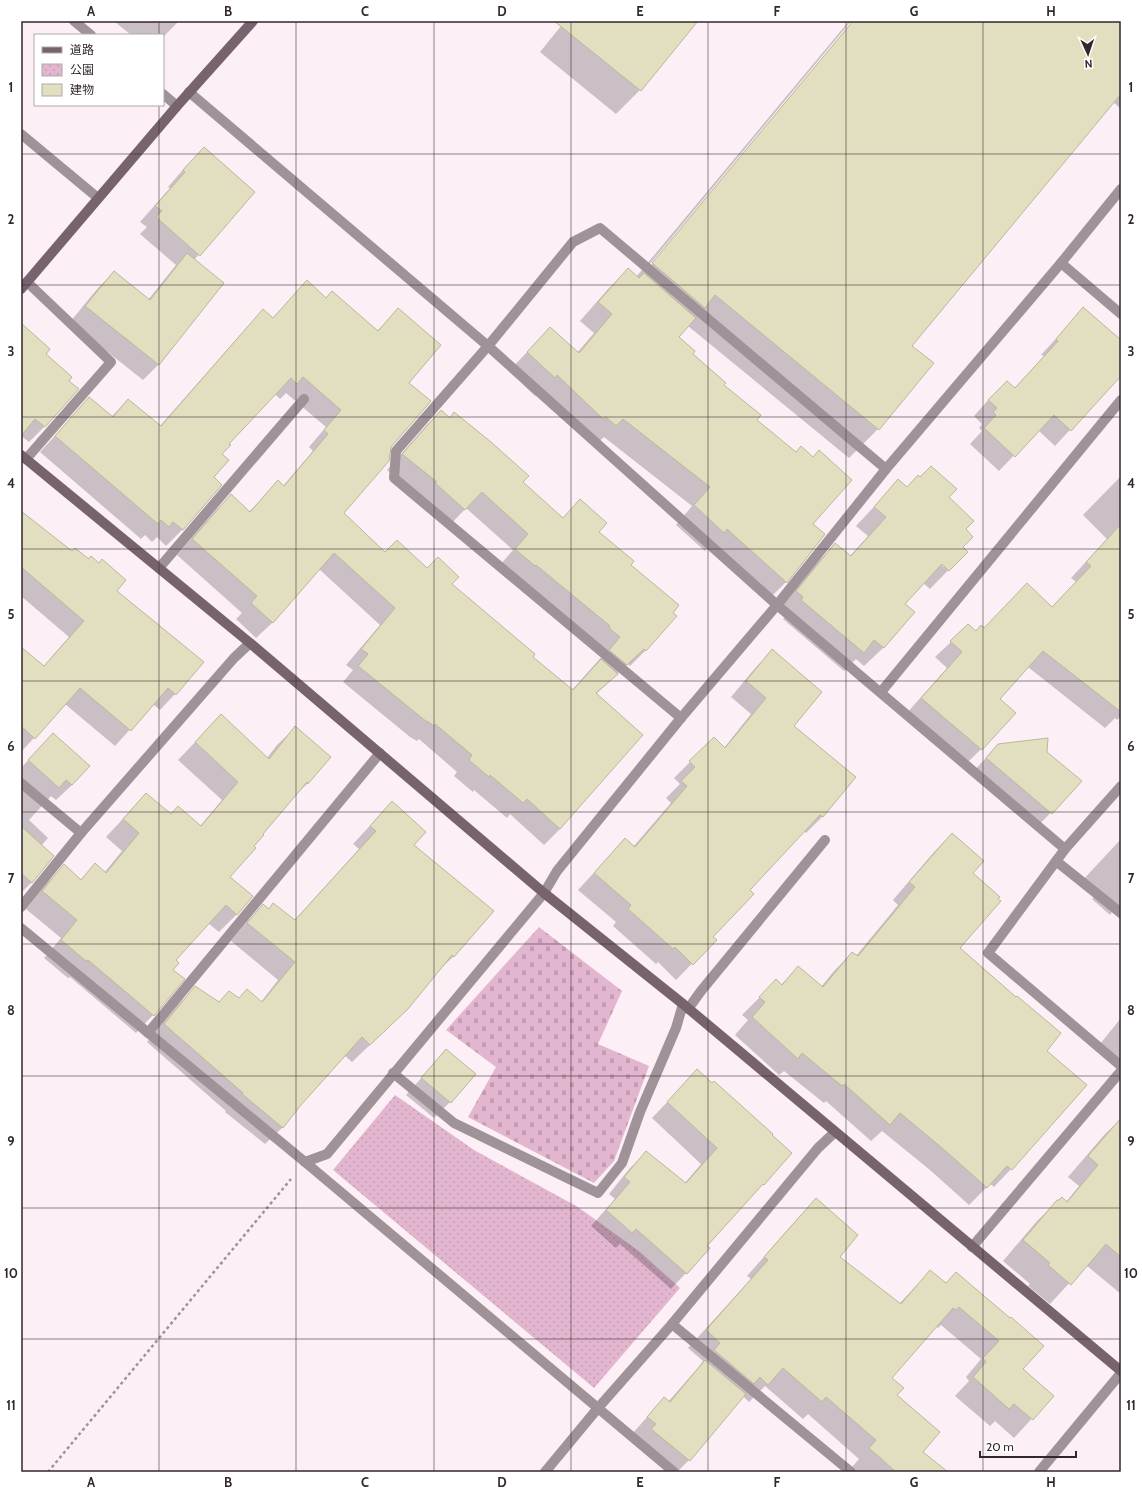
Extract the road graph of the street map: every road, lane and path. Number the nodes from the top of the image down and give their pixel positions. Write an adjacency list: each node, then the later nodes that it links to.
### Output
1 (74, 21): 3 (street)
2 (253, 21): 4 (street)
3 (90, 34)
4 (189, 92): 6 (street); 13 (street)
5 (164, 95): 6 (street)
6 (177, 106): 9 (street)
7 (21, 134): 9 (street)
8 (1121, 189): 10 (street)
9 (98, 198): 11 (street)
10 (1061, 263): 12 (street); 17 (street)
11 (24, 285): 16 (street)
12 (1121, 314)
13 (488, 346): 17 (street); 19 (street); 22 (street)
14 (304, 399): 18 (street)
15 (1121, 400): 21 (street)
16 (23, 457): 18 (street)
17 (886, 469): 19 (street)
18 (159, 568): 20 (street)
19 (777, 605): 21 (street); 22 (street)
20 (250, 643): 23 (street); 26 (street)
21 (881, 692): 28 (street)
22 (681, 718): 30 (street)
23 (380, 753): 30 (street); 35 (street)
24 (21, 783): 26 (street)
25 (1121, 786): 28 (street)
26 (81, 833): 31 (street)
27 (825, 840): 34 (street)
28 (1065, 849): 29 (street)
29 (1056, 860): 32 (street); 36 (street)
30 (544, 893): 34 (street); 38 (street)
31 (21, 907)
32 (1121, 913)
33 (21, 928): 35 (street)
34 (686, 1006): 38 (street); 39 (street)
35 (148, 1033): 40 (street)
36 (1121, 1066)
37 (1121, 1071): 41 (street)
38 (393, 1073): 40 (street)
39 (835, 1132): 41 (street); 42 (street)
40 (305, 1162): 44 (street); 45 (path)
41 (972, 1247): 43 (street)
42 (672, 1324): 44 (street); 48 (street)
43 (1121, 1372): 49 (street)
44 (598, 1408): 46 (street); 47 (street)
45 (48, 1472)
46 (545, 1472)
47 (674, 1472)
48 (851, 1472)
49 (1039, 1472)

